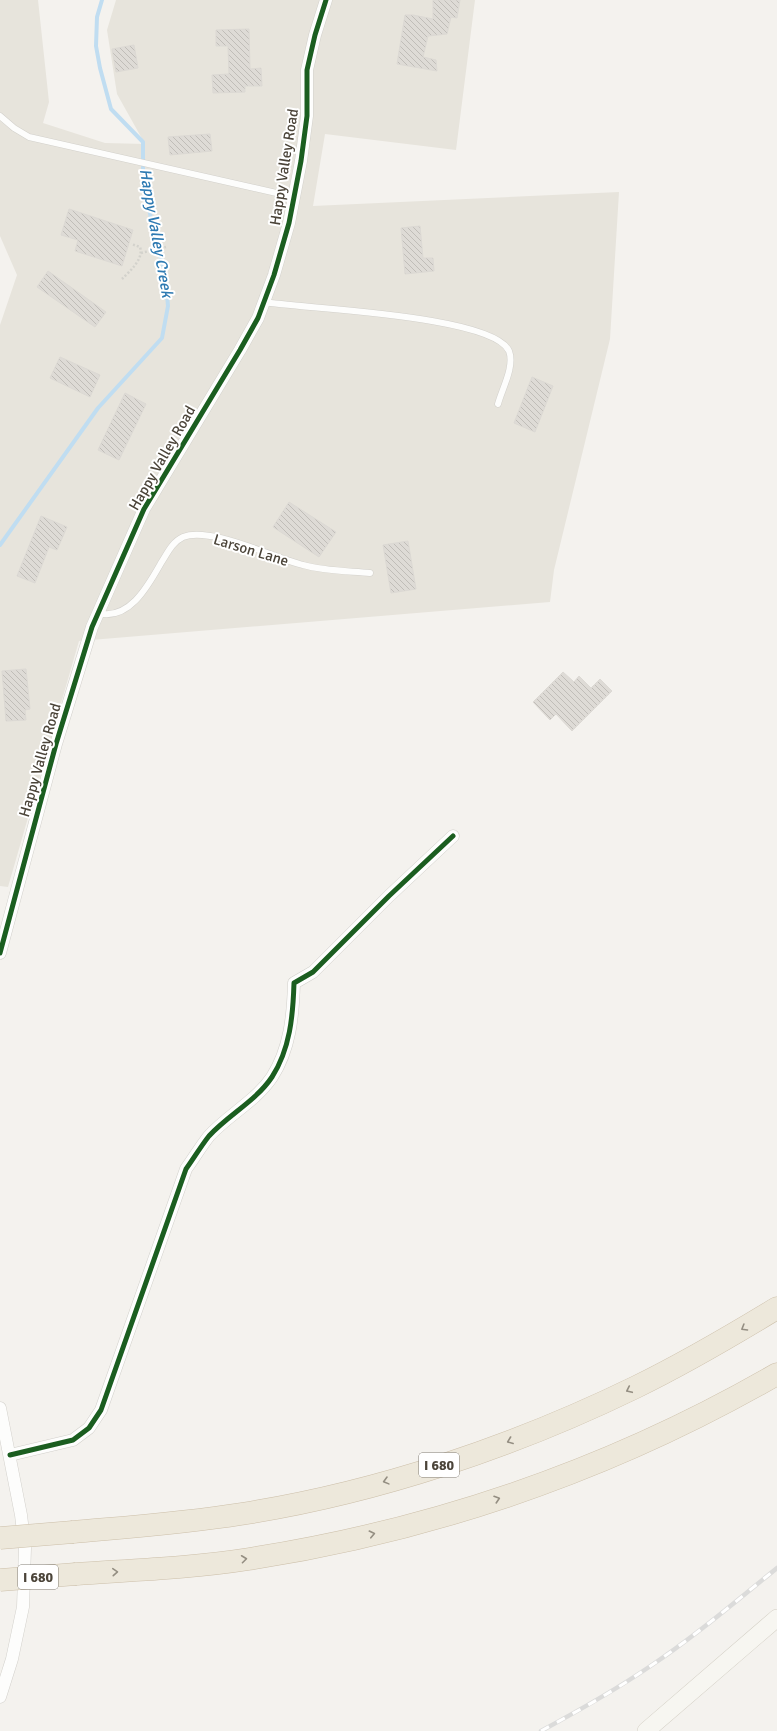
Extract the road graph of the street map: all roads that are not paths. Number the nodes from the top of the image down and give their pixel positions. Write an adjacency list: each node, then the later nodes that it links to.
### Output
1 (326, 0): 3 (street, Happy Valley Road)
2 (0, 116): 3 (lane)
3 (294, 197): 4 (street, Happy Valley Road)
4 (264, 302): 5 (lane); 7 (street, Happy Valley Road)
5 (498, 404)
6 (370, 573): 7 (lane, Larson Lane)
7 (98, 613): 9 (street, Happy Valley Road)
8 (453, 836): 13 (street)
9 (0, 953)
10 (777, 1308): 14 (highway, I 680, one-way to 14, bridge)
11 (777, 1374): 15 (highway, I 680, one-way to 11, bridge)
12 (0, 1408): 13 (street)
13 (10, 1455): 17 (street)
14 (0, 1538)
15 (0, 1580)
16 (777, 1618): 18 (main road)
17 (0, 1697)
18 (646, 1731)

